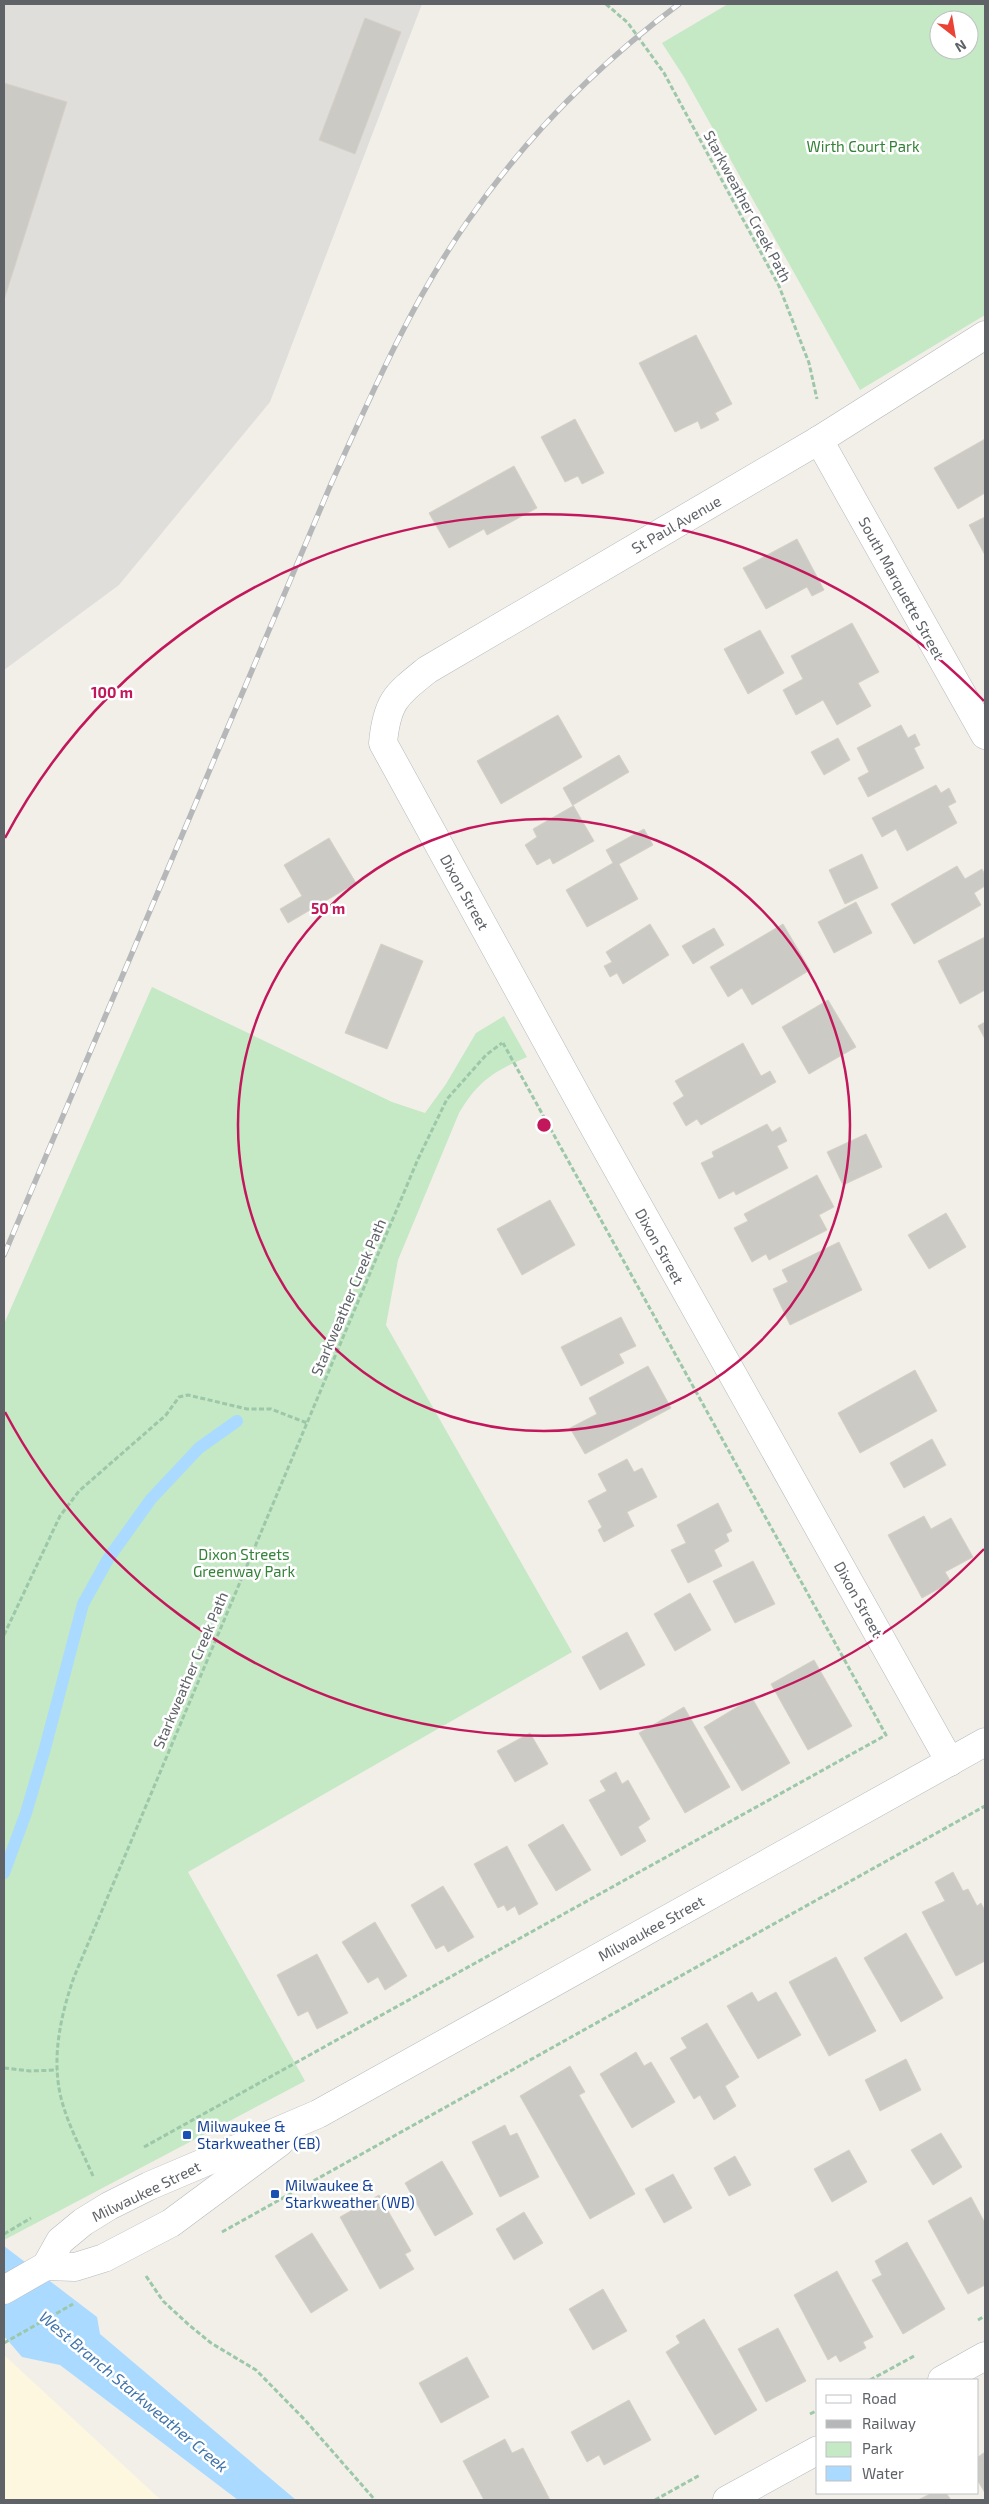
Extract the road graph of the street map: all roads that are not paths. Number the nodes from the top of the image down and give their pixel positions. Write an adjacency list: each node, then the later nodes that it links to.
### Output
1 (985, 335): 2 (street, St Paul Avenue)
2 (819, 440): 3 (street, St Paul Avenue); 4 (street, South Marquette Street)
3 (385, 726): 6 (street, Dixon Street)
4 (985, 736)
5 (985, 1742): 6 (street, Milwaukee Street)
6 (950, 1762): 7 (street, Milwaukee Street)
7 (318, 2114): 8 (street, Milwaukee Street); 8 (street, Milwaukee Street)
8 (46, 2266): 9 (street)
9 (4, 2290)
10 (985, 2356): 11 (street)
11 (944, 2379)
12 (816, 2451): 13 (street)
13 (727, 2500)

